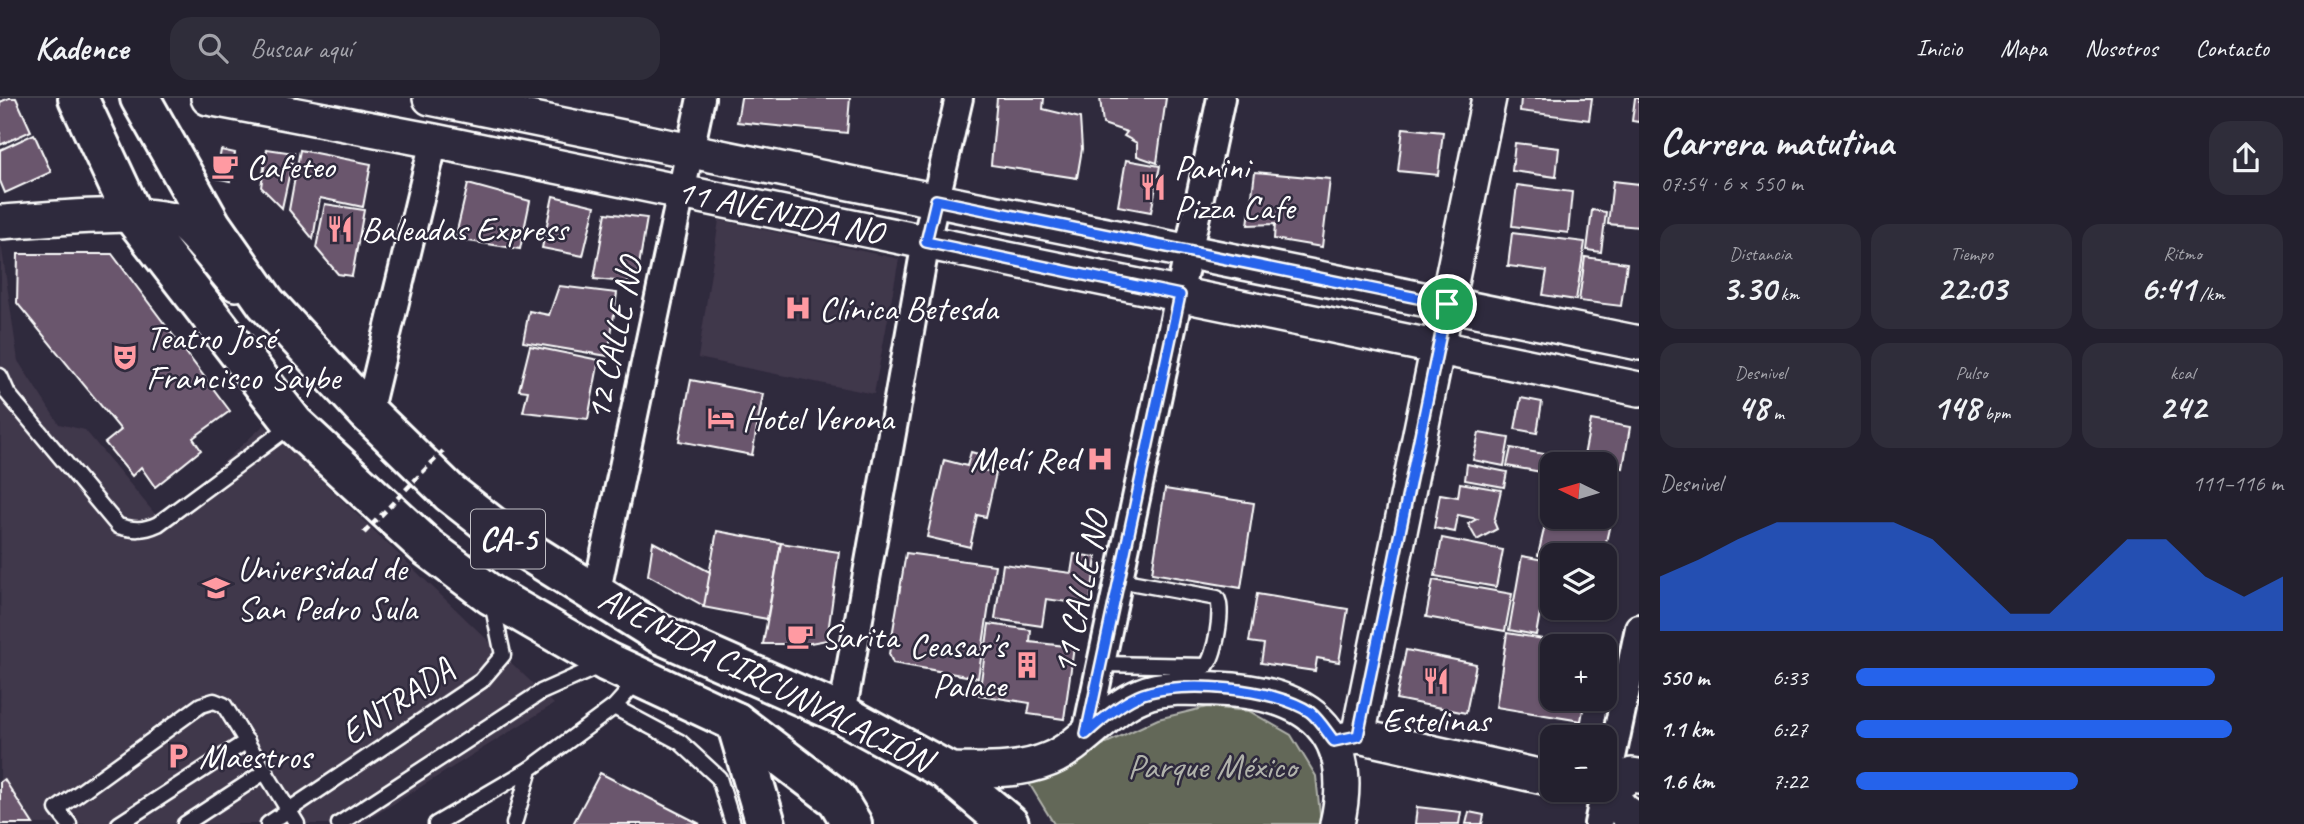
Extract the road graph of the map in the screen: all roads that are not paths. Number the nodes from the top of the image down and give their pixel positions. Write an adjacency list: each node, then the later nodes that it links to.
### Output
1 (78, 98): 13 (highway, AVENIDA CIRCUNVALACIÓN / CA-5)
2 (140, 98): 18 (highway, AVENIDA CIRCUNVALACIÓN / CA-5)
3 (208, 98): 9 (street, 11 AVENIDA NO)
4 (701, 98): 10 (street, 12 CALLE NO)
5 (959, 98): 12 (street)
6 (1221, 98): 16 (street, 11 CALLE NO)
7 (1489, 98): 19 (street)
8 (441, 99): 10 (street, 11 AVENIDA NO)
9 (434, 141): 11 (street, 11 AVENIDA NO); 24 (street)
10 (690, 150): 11 (street, 12 CALLE NO); 12 (street, 11 AVENIDA NO)
11 (681, 192): 15 (street, 11 AVENIDA NO); 28 (street, 12 CALLE NO)
12 (936, 200): 15 (street); 16 (street, 11 AVENIDA NO)
13 (133, 216): 14 (street); 18 (street); 25 (highway, AVENIDA CIRCUNVALACIÓN / CA-5)
14 (0, 224)
15 (926, 242): 17 (street, 11 AVENIDA NO); 34 (street)
16 (1189, 252): 17 (street, 11 CALLE NO); 19 (street, 11 AVENIDA NO)
17 (1180, 295): 21 (street, 11 AVENIDA NO); 26 (street, 11 CALLE NO)
18 (265, 303): 24 (highway, AVENIDA CIRCUNVALACIÓN / CA-5)
19 (1447, 304): 20 (street, 11 AVENIDA NO); 21 (street)
20 (1639, 343)
21 (1438, 348): 23 (street, 11 AVENIDA NO); 38 (street)
22 (0, 376): 25 (lane)
23 (1639, 389)
24 (369, 413): 28 (highway, AVENIDA CIRCUNVALACIÓN / CA-5)
25 (294, 424): 27 (highway, AVENIDA CIRCUNVALACIÓN / CA-5)
26 (1119, 580): 31 (street, 11 CALLE NO); 31 (lane)
27 (491, 595): 30 (highway, AVENIDA CIRCUNVALACIÓN / CA-5); 48 (lane, ENTRADA)
28 (596, 595): 34 (highway, AVENIDA CIRCUNVALACIÓN / CA-5)
29 (1639, 628): 36 (street)
30 (607, 662): 32 (highway, AVENIDA CIRCUNVALACIÓN / CA-5); 55 (lane)
31 (1101, 664): 37 (street, 11 CALLE NO)
32 (643, 676): 33 (lane); 35 (highway, AVENIDA CIRCUNVALACIÓN / CA-5)
33 (614, 707): 40 (lane); 58 (lane)
34 (842, 714): 41 (highway, AVENIDA CIRCUNVALACIÓN / CA-5)
35 (736, 722): 59 (highway); 60 (highway, AVENIDA CIRCUNVALACIÓN / CA-5)
36 (1617, 727)
37 (1086, 734): 38 (street); 41 (street)
38 (1346, 738): 44 (street); 62 (street)
39 (247, 741): 42 (lane); 50 (lane); 51 (lane)
40 (530, 769): 56 (lane); 57 (lane)
41 (945, 770): 61 (highway, AVENIDA CIRCUNVALACIÓN / CA-5)
42 (267, 771): 48 (lane); 52 (lane)
43 (1639, 776): 45 (street)
44 (1540, 777)
45 (1617, 783)
46 (1601, 802): 63 (street)
47 (1614, 802): 49 (street)
48 (289, 809): 53 (lane, ENTRADA); 54 (lane)
49 (1639, 818)
50 (69, 824)
51 (120, 824)
52 (185, 824)
53 (268, 824)
54 (297, 824)
55 (339, 824)
56 (436, 824)
57 (514, 824)
58 (733, 824)
59 (766, 824)
60 (852, 824)
61 (1009, 824)
62 (1337, 824)
63 (1598, 824)

